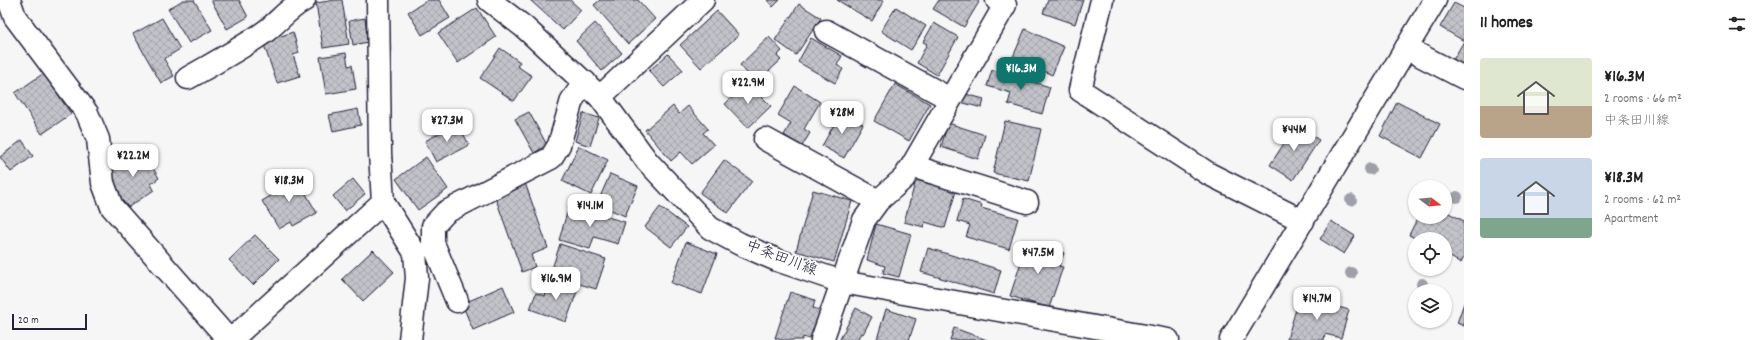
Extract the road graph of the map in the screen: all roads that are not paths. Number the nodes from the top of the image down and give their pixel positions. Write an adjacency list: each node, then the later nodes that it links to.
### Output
1 (9, 0): 24 (street)
2 (304, 0): 11 (street)
3 (378, 0): 19 (street)
4 (489, 0): 13 (street, 中条田川線)
5 (1102, 0): 21 (street)
6 (1435, 0): 10 (street)
7 (1004, 2): 15 (street)
8 (693, 3): 14 (street)
9 (826, 31): 15 (street)
10 (1406, 48): 12 (street); 21 (street)
11 (188, 78)
12 (1464, 78)
13 (585, 82): 14 (street, 中条田川線); 23 (street)
14 (600, 97): 22 (street, 中条田川線)
15 (950, 99): 17 (street)
16 (765, 139): 18 (street)
17 (912, 166): 18 (street); 20 (street)
18 (878, 201): 22 (street)
19 (383, 202): 24 (street); 25 (street)
20 (1027, 202)
21 (1303, 221): 28 (street)
22 (842, 282): 26 (street); 27 (street, 中条田川線)
23 (457, 301)
24 (230, 340)
25 (410, 340)
26 (822, 340)
27 (1168, 340)
28 (1231, 340)

